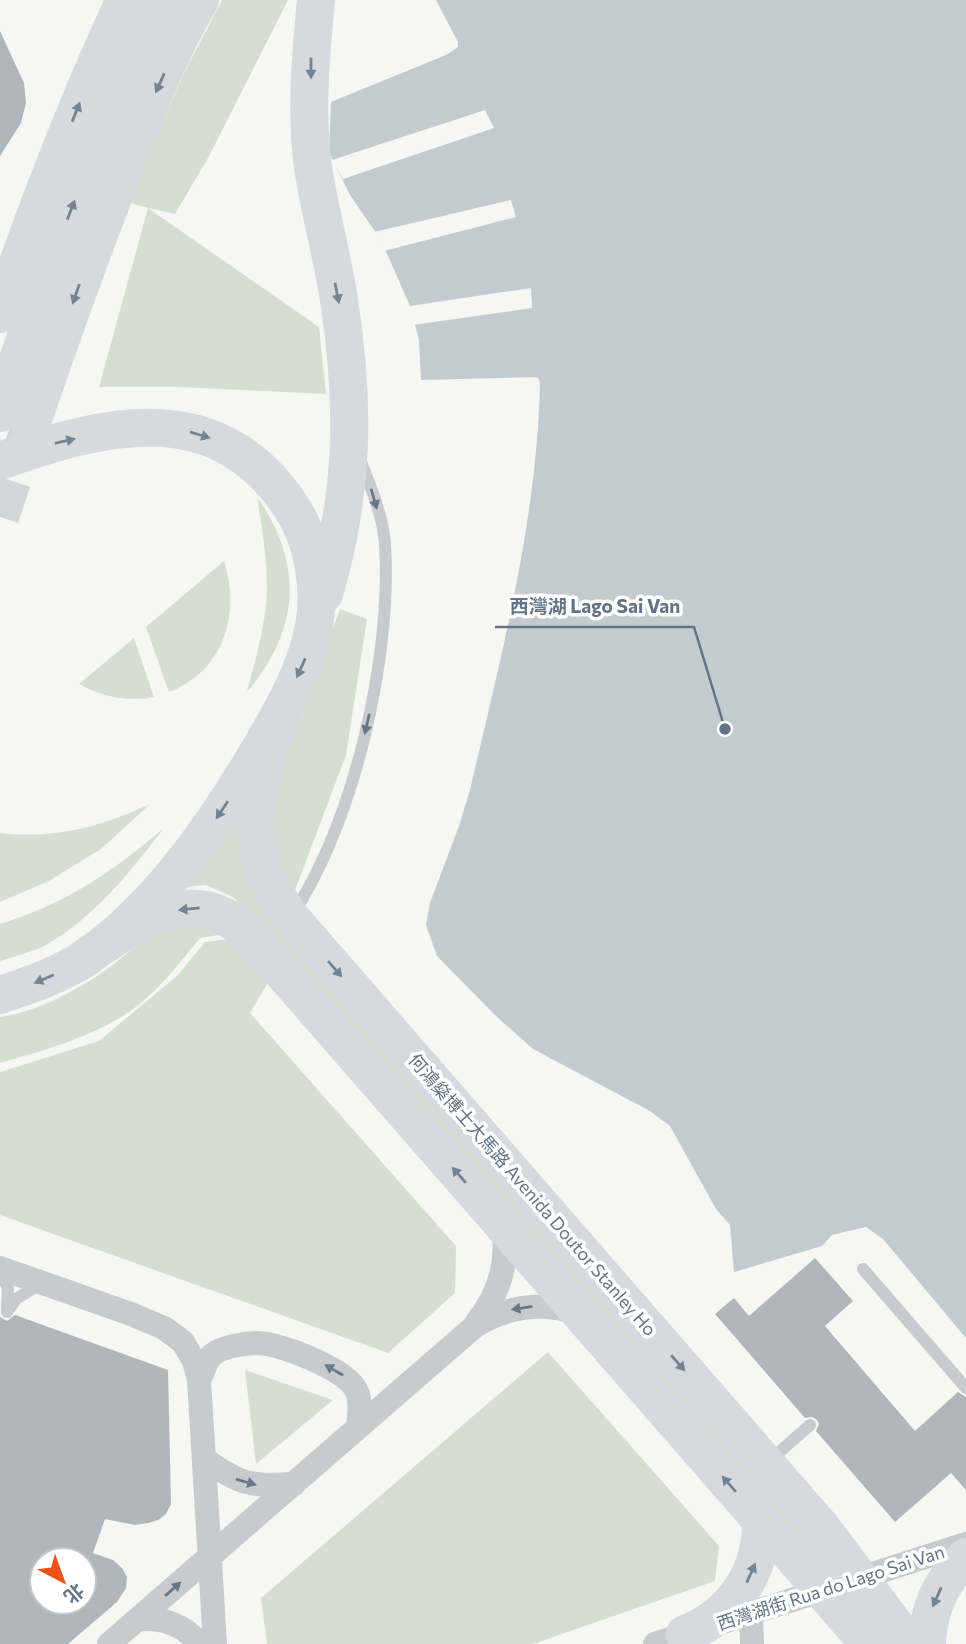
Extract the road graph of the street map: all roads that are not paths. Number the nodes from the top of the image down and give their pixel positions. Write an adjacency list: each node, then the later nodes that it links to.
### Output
1 (125, 0): 5 (main road, one-way to 1)
2 (162, 0): 6 (main road, one-way to 2)
3 (200, 0): 6 (main road, one-way to 6)
4 (316, 0): 7 (main road, one-way to 7)
5 (0, 314)
6 (15, 419)
7 (351, 435): 9 (main road); 11 (lane, one-way to 11)
8 (0, 461): 9 (main road, one-way to 9)
9 (314, 624): 10 (main road, one-way to 10)
10 (283, 710): 11 (main road, 何鴻燊博士大馬路 Avenida Doutor Stanley Ho); 12 (main road, one-way to 12)
11 (291, 918): 25 (main road, 何鴻燊博士大馬路 Avenida Doutor Stanley Ho, one-way to 25)
12 (86, 957): 13 (main road, one-way to 13); 14 (main road, one-way to 12)
13 (0, 995)
14 (503, 1226): 18 (main road); 19 (street)
15 (863, 1269): 21 (lane)
16 (0, 1270): 17 (street); 17 (lane)
17 (42, 1283): 20 (street)
18 (580, 1314): 19 (street, one-way to 19); 27 (main road, one-way to 18)
19 (468, 1331): 23 (street)
20 (200, 1380): 23 (street, one-way to 20); 24 (street)
21 (966, 1388)
22 (810, 1425): 25 (lane)
23 (358, 1427): 26 (street)
24 (204, 1459): 26 (street, one-way to 26); 29 (street)
25 (766, 1464): 31 (main road, 何鴻燊博士大馬路 Avenida Doutor Stanley Ho)
26 (294, 1484): 29 (street)
27 (761, 1520): 32 (main road); 35 (main road, one-way to 27)
28 (966, 1544): 31 (street, 西灣湖街 Rua do Lago Sai Van)
29 (209, 1557): 34 (street, one-way to 29); 38 (street)
30 (966, 1557): 42 (main road, one-way to 42)
31 (859, 1578): 32 (street, 西灣湖街 Rua do Lago Sai Van); 41 (main road, 何鴻燊博士大馬路 Avenida Doutor Stanley Ho)
32 (822, 1590): 33 (street, 西灣湖街 Rua do Lago Sai Van); 40 (main road)
33 (751, 1612): 35 (street, 西灣湖街 Rua do Lago Sai Van); 39 (street)
34 (137, 1620): 36 (street); 37 (street)
35 (670, 1639)
36 (109, 1644)
37 (200, 1644)
38 (215, 1644)
39 (752, 1644)
40 (869, 1644)
41 (909, 1644)
42 (927, 1644)

